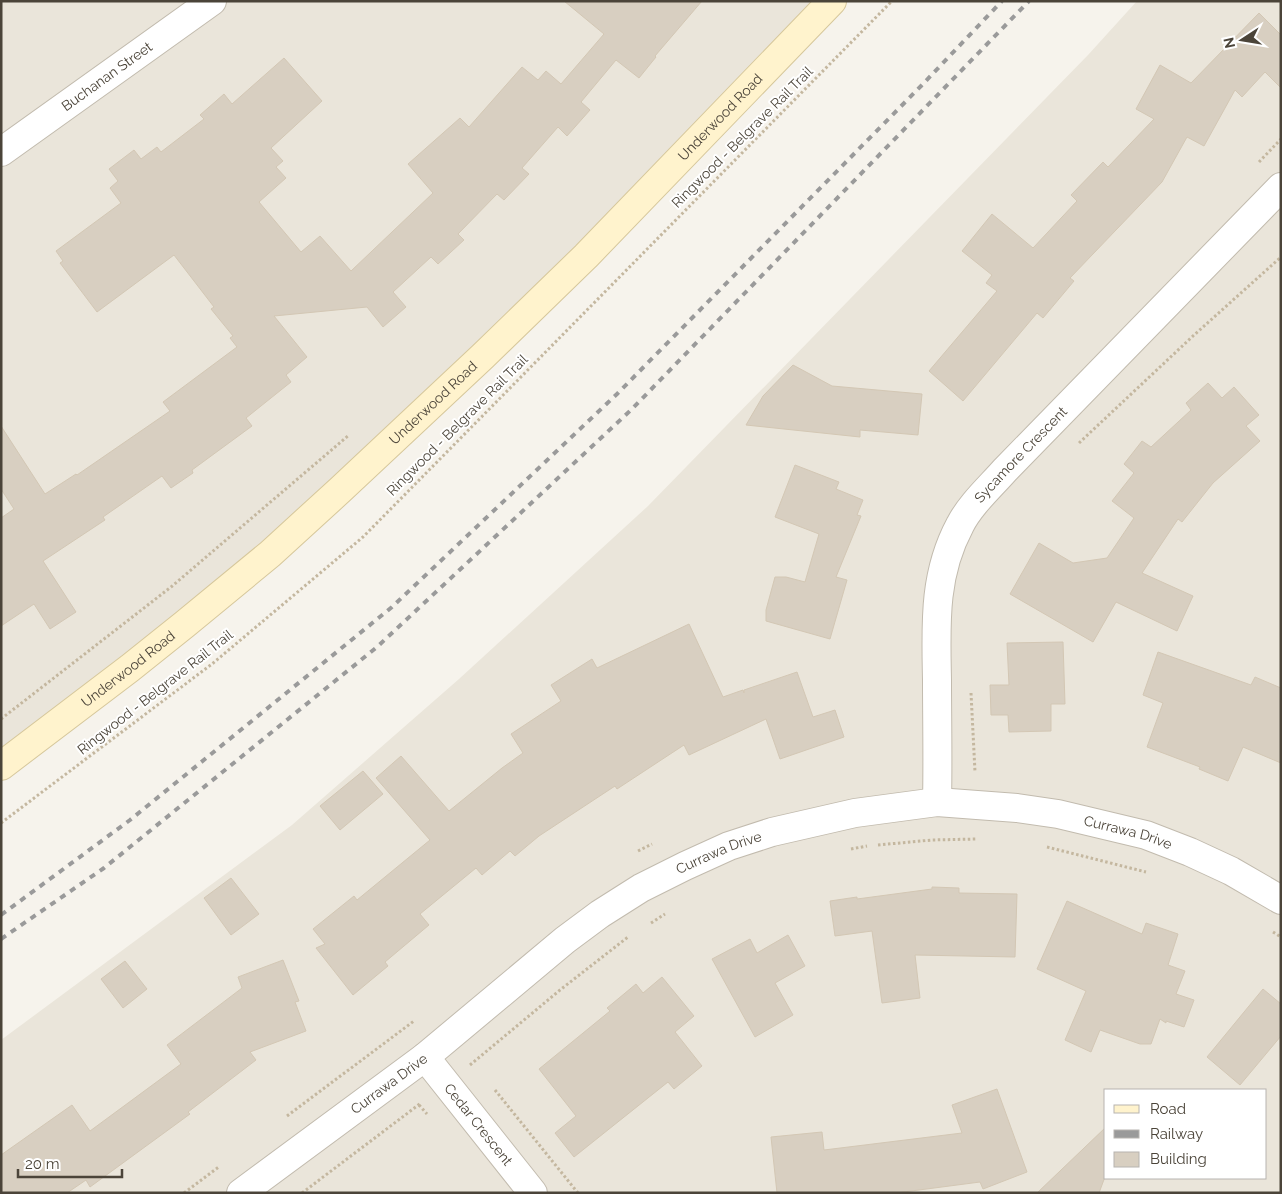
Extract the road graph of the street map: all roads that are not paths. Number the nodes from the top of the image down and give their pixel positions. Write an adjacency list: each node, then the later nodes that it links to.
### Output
1 (212, 1): 3 (street, Buchanan Street)
2 (832, 1): 5 (main road, Underwood Road)
3 (1, 152)
4 (1278, 194): 6 (street, Sycamore Crescent)
5 (1, 766)
6 (937, 802): 7 (street, Currawa Drive); 8 (street, Currawa Drive)
7 (1281, 900)
8 (425, 1057): 9 (street, Currawa Drive); 10 (street, Cedar Crescent)
9 (241, 1193)
10 (533, 1193)

